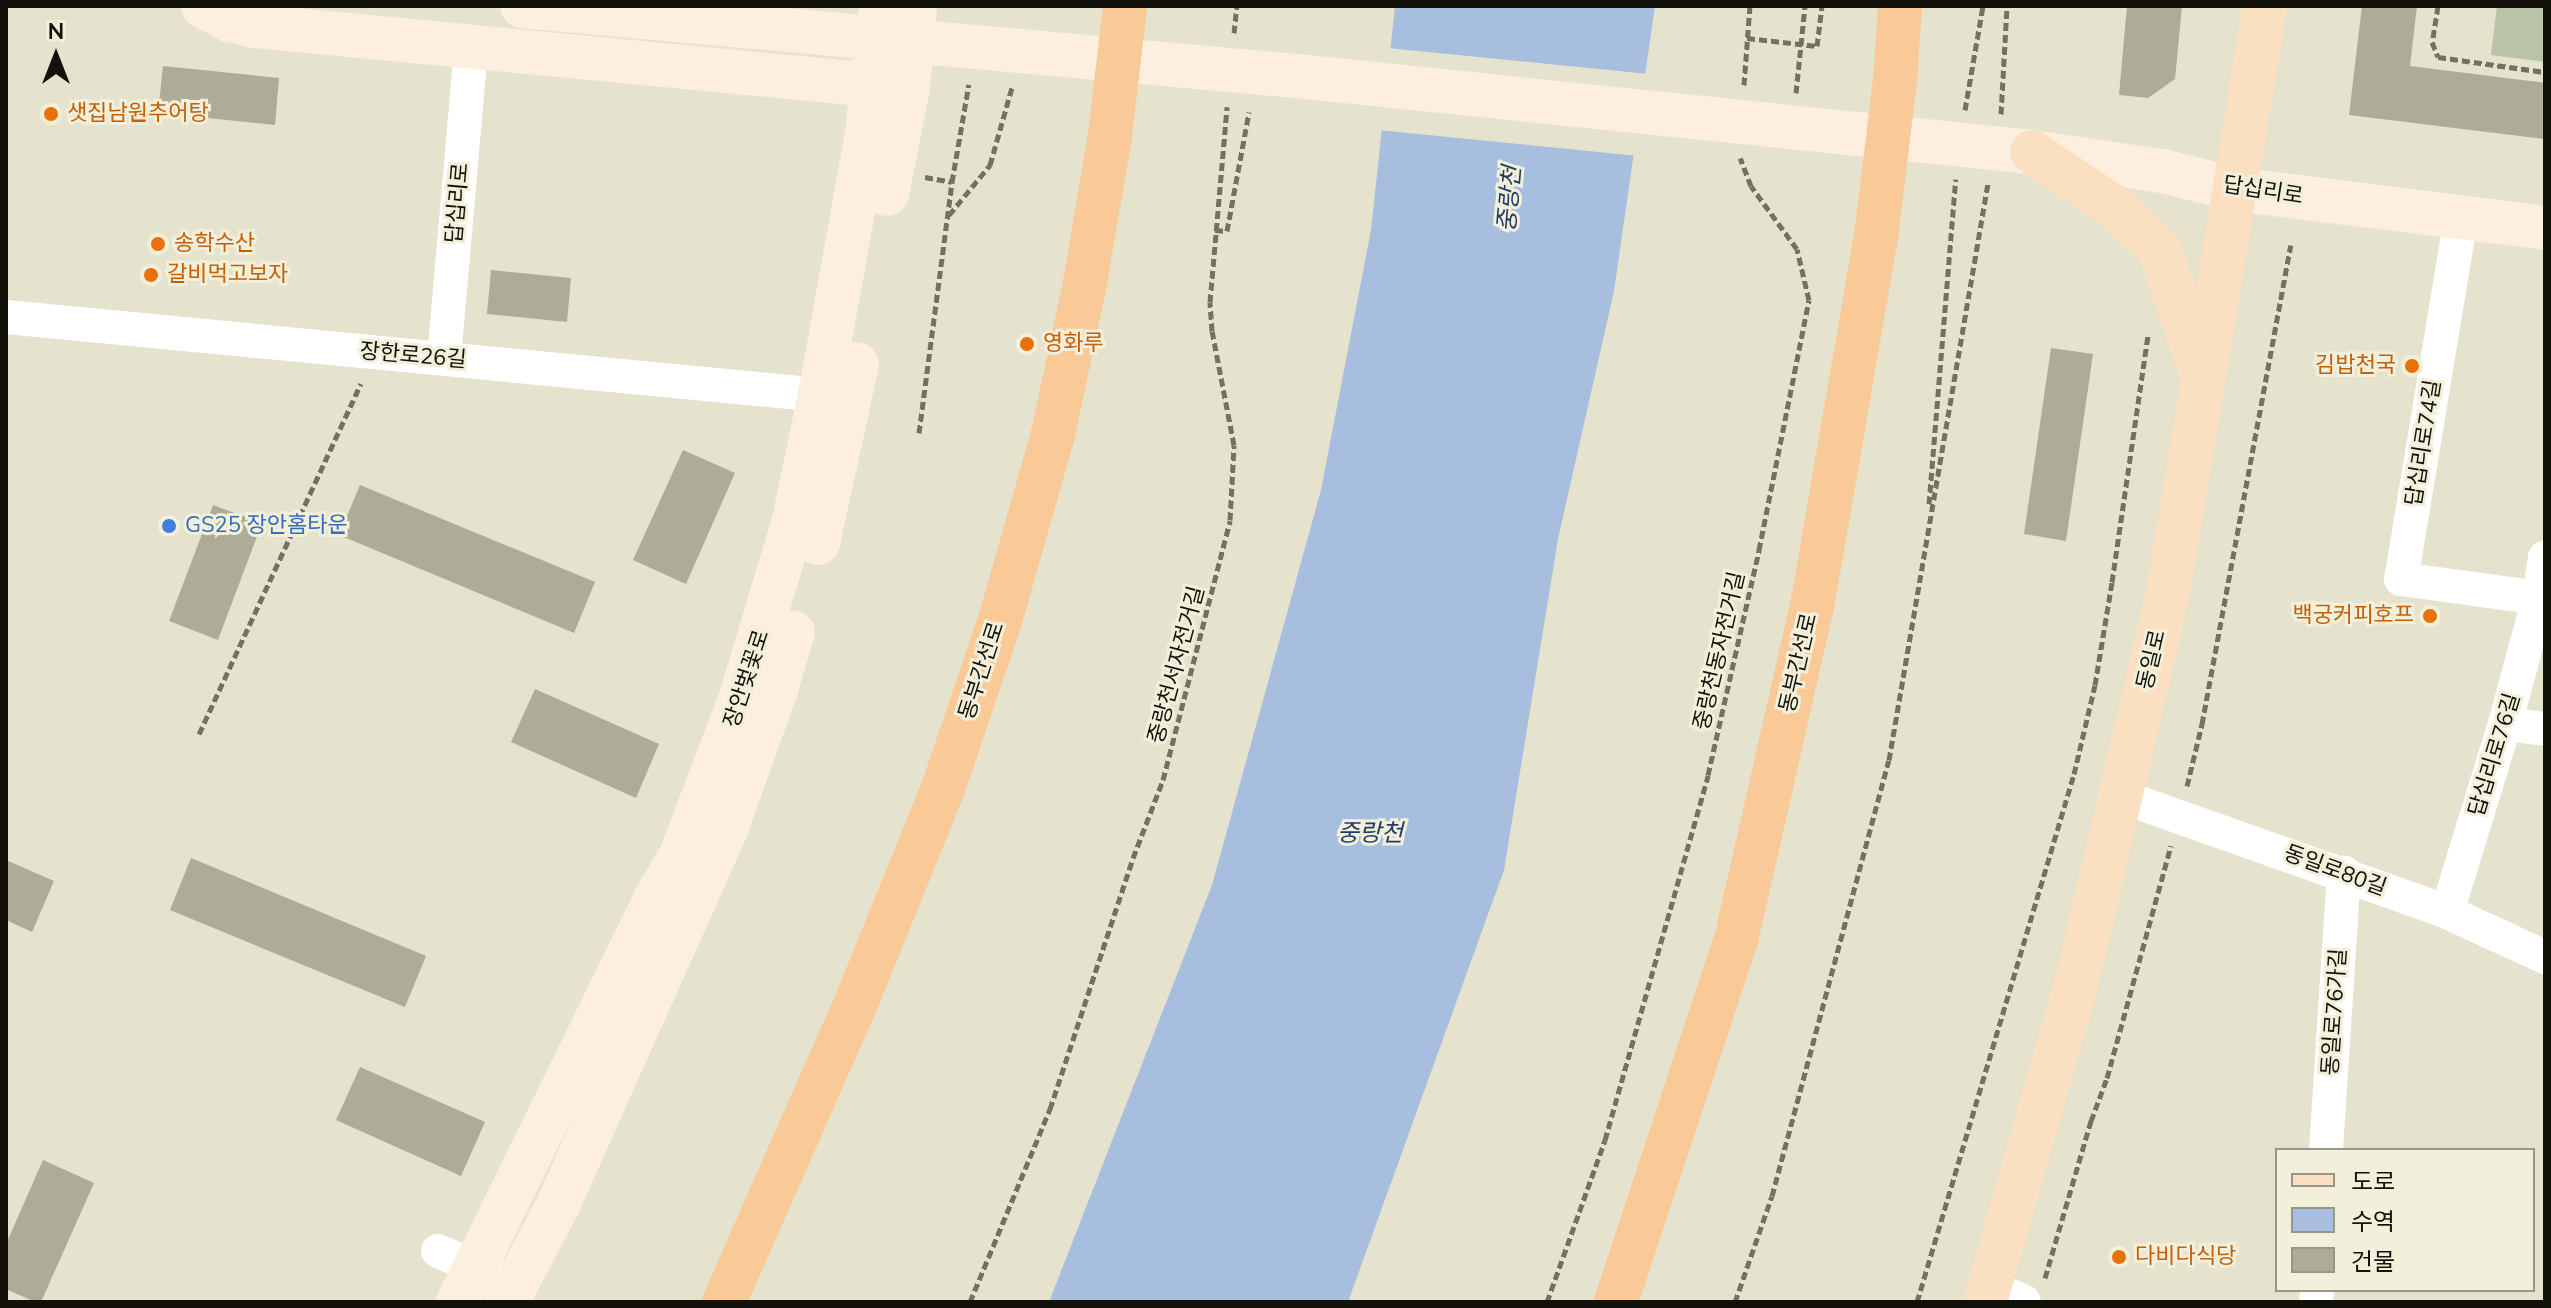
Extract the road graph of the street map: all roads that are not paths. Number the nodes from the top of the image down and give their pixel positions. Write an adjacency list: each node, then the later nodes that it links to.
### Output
1 (203, 6): 8 (street)
2 (522, 6): 10 (street, 답십리로)
3 (881, 6): 9 (street, 장안벚꽃로)
4 (915, 6): 28 (street, 장안벚꽃로)
5 (1125, 6): 30 (highway, 동부간선로)
6 (1900, 6): 31 (highway, 동부간선로)
7 (2265, 6): 11 (main road, 동일로)
8 (471, 48): 9 (street); 15 (street, 답십리로)
9 (872, 85): 17 (street, 장안벚꽃로)
10 (2032, 152): 11 (street, 답십리로); 16 (main road)
11 (2234, 189): 12 (street, 답십리로); 16 (main road, 동일로)
12 (2461, 218): 13 (street, 답십리로); 19 (street, 답십리로74길)
13 (2545, 228)
14 (6, 317): 15 (street, 장한로26길)
15 (444, 358): 17 (street, 장한로26길)
16 (2203, 378): 22 (main road, 동일로)
17 (820, 395): 27 (street, 장안벚꽃로)
18 (2545, 557): 19 (street, 답십리로76길)
19 (2539, 598): 20 (street, 답십리로76길)
20 (2505, 724): 21 (street); 24 (street, 답십리로76길)
21 (2545, 729)
22 (2120, 796): 23 (street, 동일로80길); 29 (main road, 동일로)
23 (2344, 873): 24 (street, 동일로80길); 26 (street, 동일로76가길)
24 (2447, 912): 25 (street, 동일로80길)
25 (2545, 957)
26 (2326, 1148)
27 (457, 1273): 28 (street)
28 (511, 1293)
29 (2011, 1294)
30 (724, 1302)
31 (1616, 1302)

